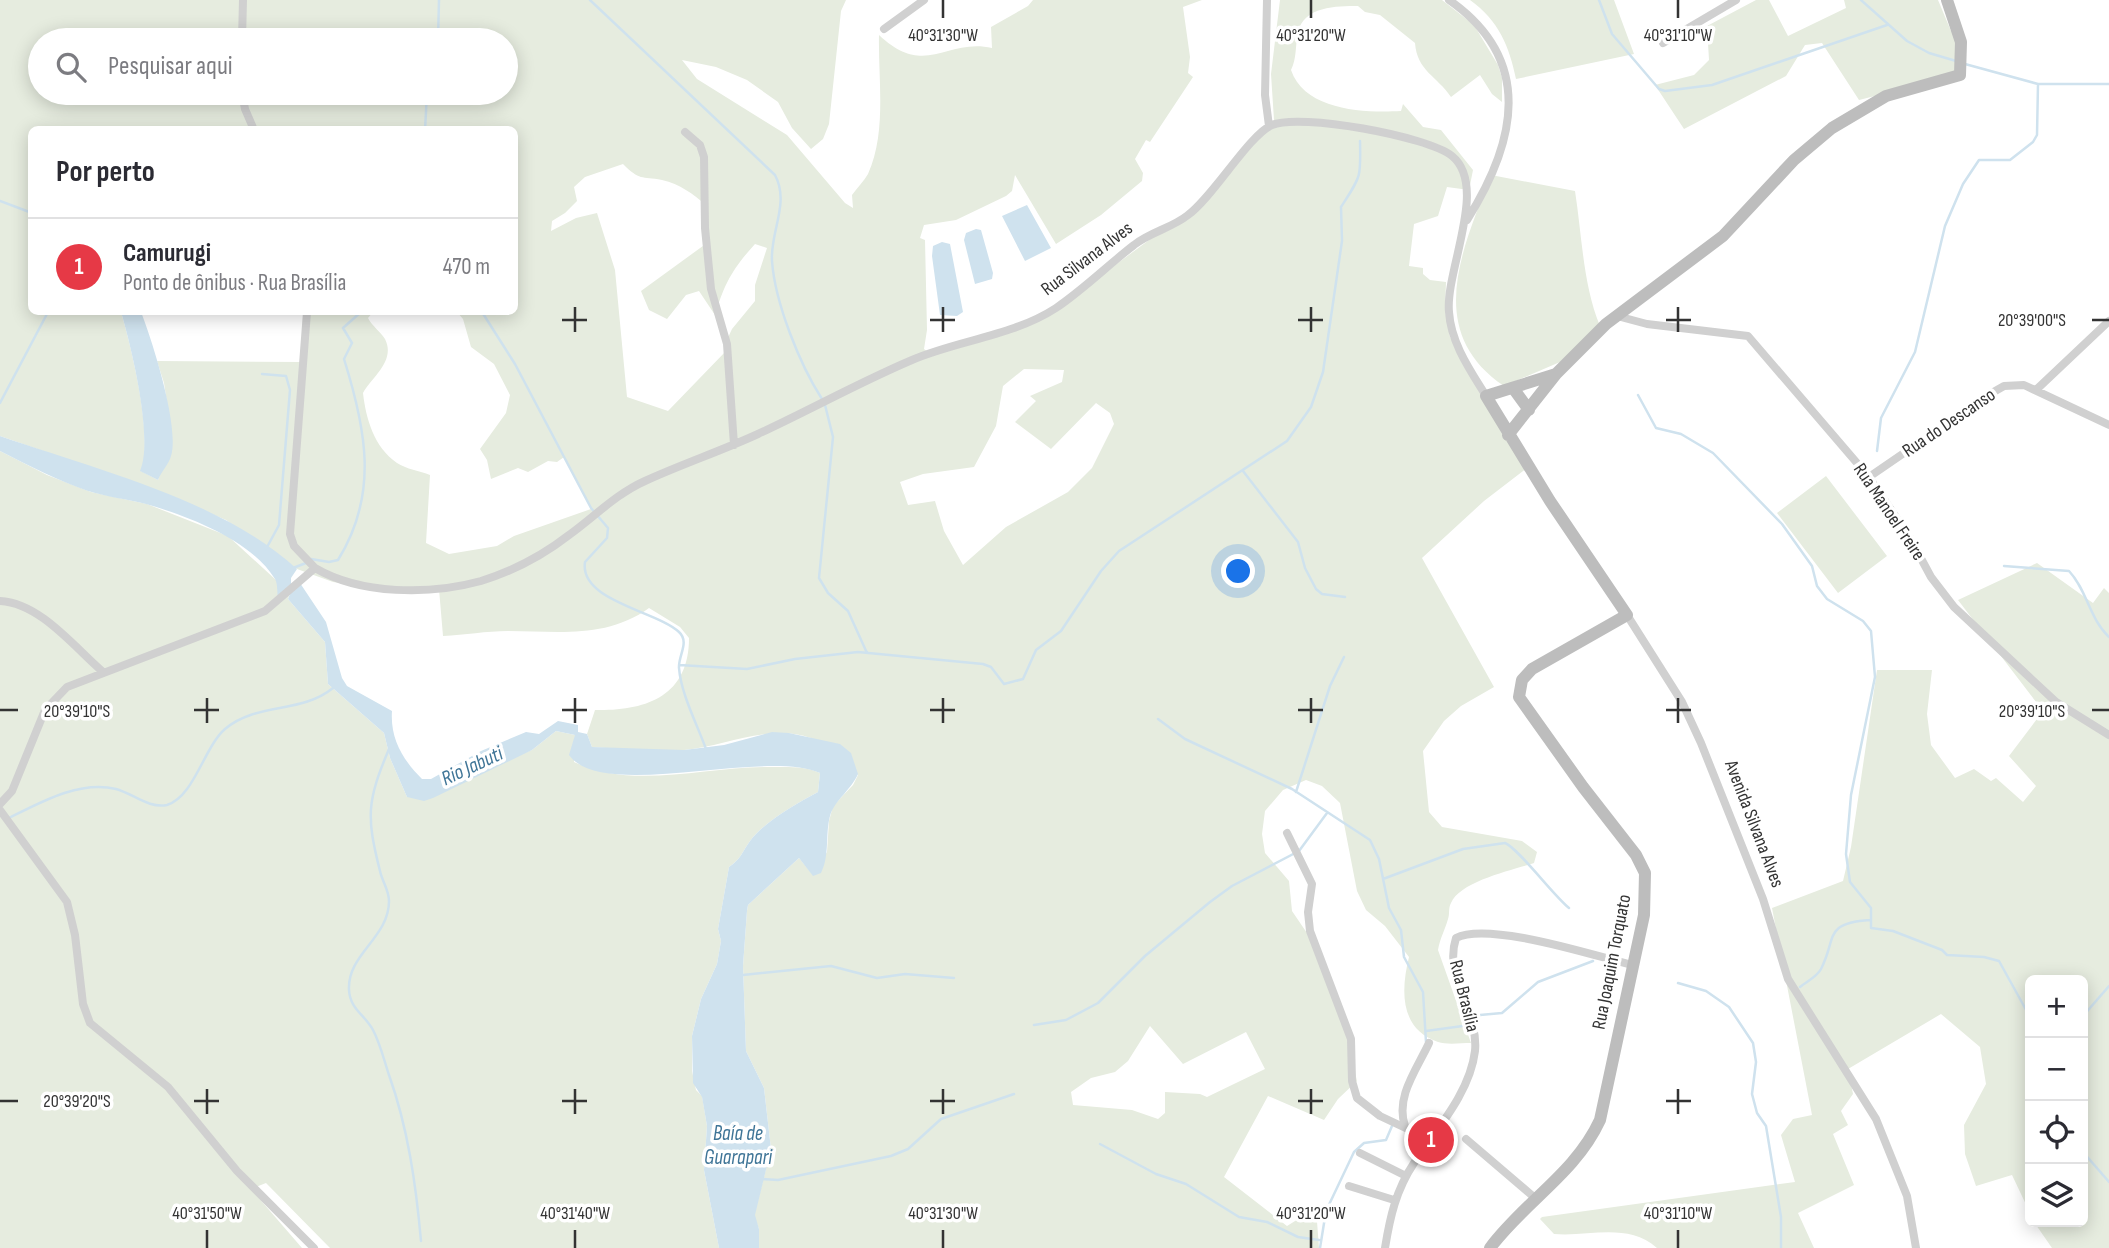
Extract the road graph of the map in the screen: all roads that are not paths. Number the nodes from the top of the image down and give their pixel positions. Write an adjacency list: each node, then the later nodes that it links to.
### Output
1 (243, 0): 8 (street)
2 (924, 0): 9 (street)
3 (1267, 0): 13 (street)
4 (1449, 0): 15 (street)
5 (1736, 0): 7 (street)
6 (1947, 0): 17 (street)
7 (1722, 4): 10 (street)
8 (242, 28)
9 (884, 29)
10 (1663, 43)
11 (244, 105): 12 (street)
12 (252, 126)
13 (1269, 126): 15 (street); 26 (street, Rua Silvana Alves)
14 (685, 132): 26 (street)
15 (1465, 223): 22 (street)
16 (307, 315): 28 (street)
17 (1618, 316): 19 (street); 27 (street, Rua Manoel Freire)
18 (2109, 321): 21 (street)
19 (1556, 374): 20 (street); 23 (street)
20 (1513, 388): 22 (street); 23 (street)
21 (2036, 390): 24 (street, Rua do Descanso); 27 (street, Rua do Descanso)
22 (1486, 396): 25 (street)
23 (1529, 410): 25 (street)
24 (2109, 425)
25 (1508, 435): 30 (street, Avenida Silvana Alves)
26 (734, 445): 28 (street, Rua Silvana Alves)
27 (1869, 477): 32 (street, Rua Manoel Freire)
28 (315, 569): 31 (street)
29 (0, 601): 31 (street)
30 (1627, 615): 36 (street, Rua Joaquim Torquato); 49 (street, Avenida Silvana Alves)
31 (103, 672): 33 (street)
32 (2109, 735)
33 (0, 804)
34 (0, 810): 46 (street)
35 (1287, 834): 38 (street)
36 (1632, 965): 40 (street, Rua Brasília); 44 (street, Rua Joaquim Torquato)
37 (1429, 1043): 38 (street)
38 (1405, 1126): 40 (street)
39 (1466, 1139): 44 (street)
40 (1431, 1140): 42 (street, Rua Brasília)
41 (1360, 1153): 42 (street)
42 (1406, 1176): 45 (street, Rua Brasília)
43 (1349, 1186): 45 (street)
44 (1535, 1198): 48 (street, Rua Joaquim Torquato)
45 (1394, 1200): 47 (street, Rua Brasília)
46 (314, 1248)
47 (1385, 1248)
48 (1490, 1248)
49 (1916, 1248)

